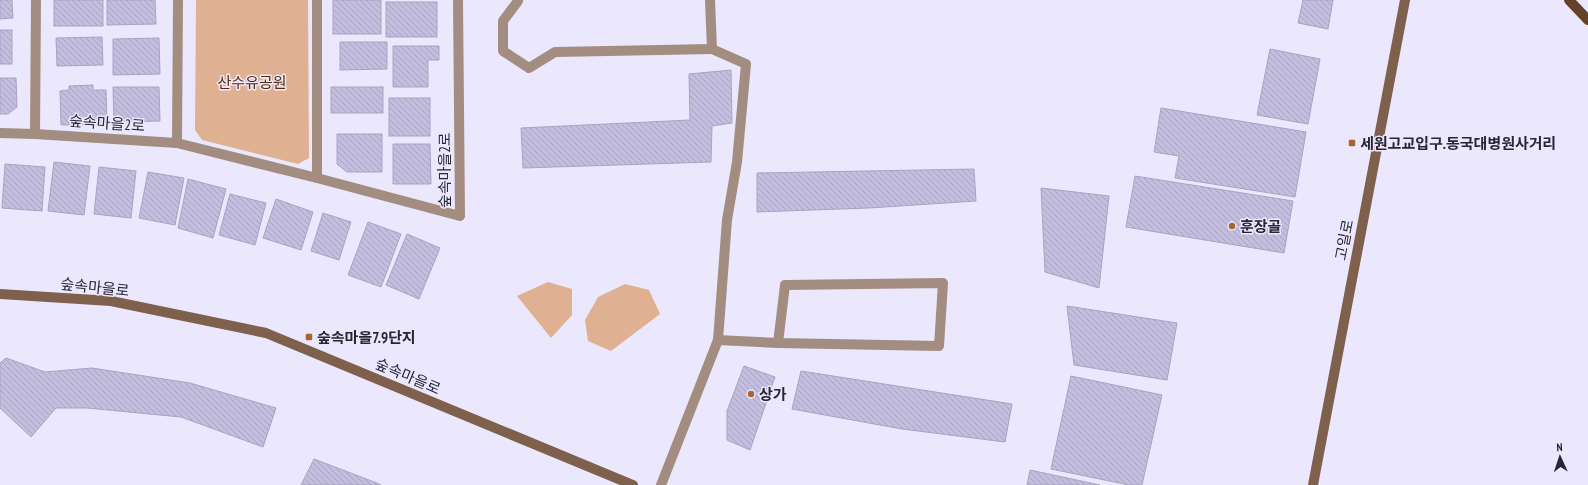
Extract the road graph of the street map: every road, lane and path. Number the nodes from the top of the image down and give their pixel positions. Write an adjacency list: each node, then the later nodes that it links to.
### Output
1 (36, 0): 12 (street)
2 (178, 0): 13 (street)
3 (317, 0): 14 (street)
4 (458, 0): 14 (street, 숲속마을2로)
5 (710, 0): 10 (street)
6 (1405, 0): 20 (main road, 고일로)
7 (1569, 0): 9 (main road)
8 (518, 1): 10 (street)
9 (1588, 20)
10 (712, 49): 16 (street)
11 (0, 133): 12 (street, 숲속마을2로)
12 (35, 134): 13 (street, 숲속마을2로)
13 (177, 143): 14 (street, 숲속마을2로)
14 (317, 178)
15 (0, 294): 18 (main road, 숲속마을로)
16 (718, 340): 17 (street); 19 (street)
17 (778, 343): 17 (street)
18 (633, 485)
19 (660, 485)
20 (1313, 485)

